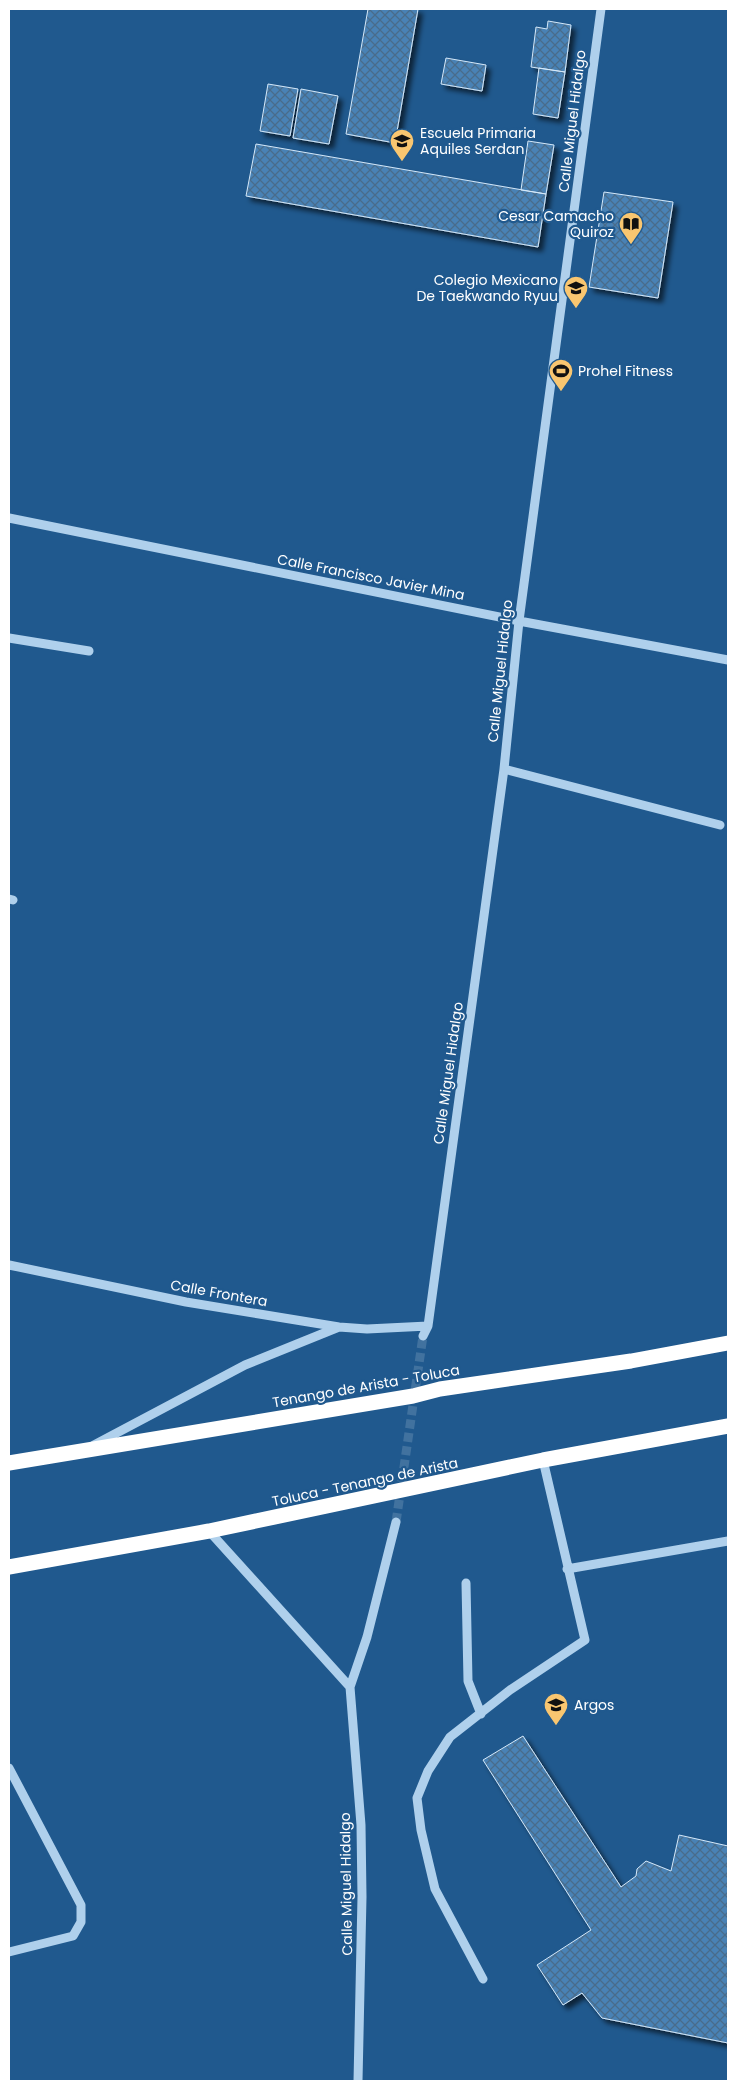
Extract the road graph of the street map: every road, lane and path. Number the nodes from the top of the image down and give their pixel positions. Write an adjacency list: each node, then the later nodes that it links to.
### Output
1 (601, 9): 3 (street, Calle Miguel Hidalgo)
2 (9, 518): 3 (street, Calle Francisco Javier Mina)
3 (519, 621): 6 (street, Calle Francisco Javier Mina); 7 (street, Calle Miguel Hidalgo)
4 (9, 638): 5 (street)
5 (89, 651)
6 (728, 660)
7 (504, 769): 8 (street); 10 (street, Calle Miguel Hidalgo)
8 (720, 825)
9 (9, 1265): 11 (street, Calle Frontera)
10 (428, 1326): 11 (street, Calle Frontera); 12 (street, Calle Miguel Hidalgo)
11 (340, 1327): 15 (street)
12 (423, 1336)
13 (728, 1343): 15 (highway, Tenango de Arista - Toluca)
14 (728, 1426): 16 (highway, Toluca - Tenango de Arista)
15 (84, 1450): 17 (highway, Tenango de Arista - Toluca)
16 (543, 1460): 19 (highway, Toluca - Tenango de Arista); 22 (street)
17 (9, 1463)
18 (396, 1522): 24 (street, Calle Miguel Hidalgo)
19 (209, 1532): 21 (highway, Toluca - Tenango de Arista); 24 (street)
20 (728, 1541): 22 (street)
21 (9, 1567)
22 (567, 1569): 25 (street)
23 (466, 1583): 25 (street)
24 (350, 1687): 29 (street, Calle Miguel Hidalgo)
25 (481, 1714): 28 (street)
26 (9, 1768): 27 (street)
27 (9, 1952)
28 (483, 1979)
29 (358, 2081)

